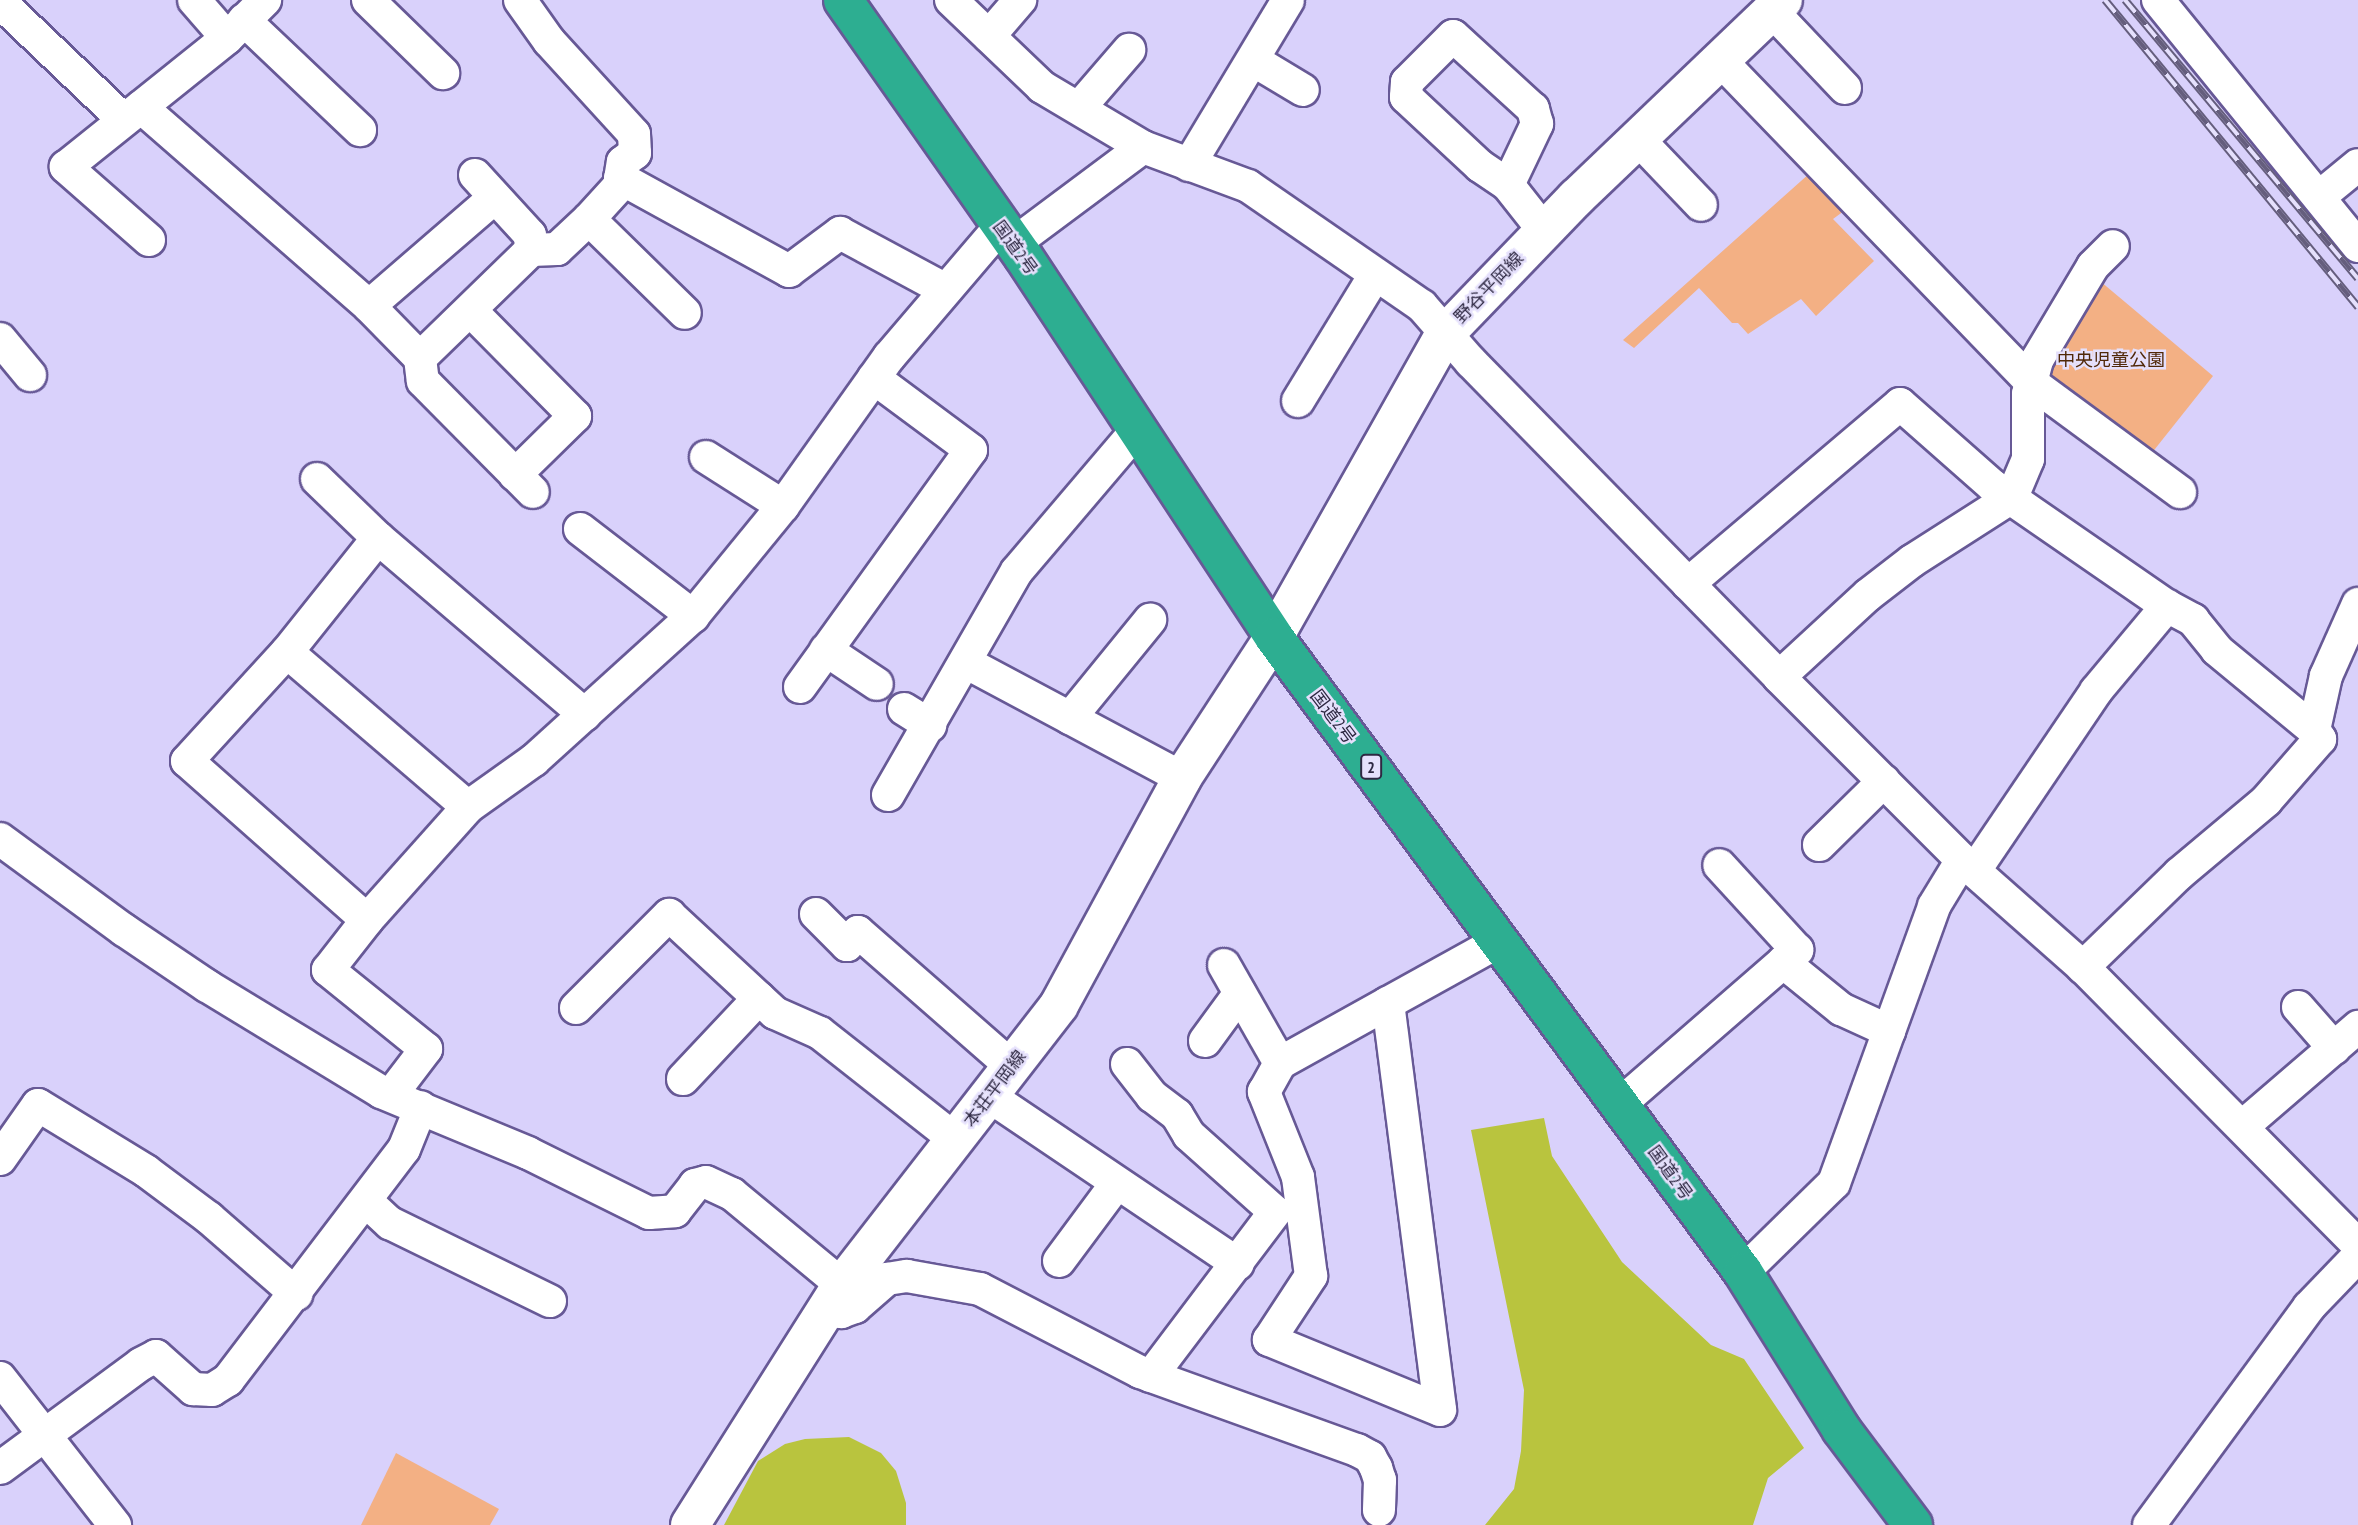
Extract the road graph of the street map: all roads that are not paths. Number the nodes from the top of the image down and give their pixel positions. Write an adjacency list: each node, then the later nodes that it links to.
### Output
1 (194, 0): 11 (street)
2 (369, 0): 16 (street)
3 (520, 0): 26 (street)
4 (843, 0): 32 (highway, 国道2号 / 2)
5 (951, 0): 12 (street)
6 (1020, 0): 12 (street)
7 (1288, 0): 14 (street)
8 (2158, 0): 28 (street)
9 (0, 2): 20 (street)
10 (1777, 5): 15 (main road, 野谷平岡線); 17 (street)
11 (245, 19): 20 (street); 21 (street)
12 (989, 36): 19 (street)
13 (1129, 50): 19 (street)
14 (1253, 60): 18 (street); 24 (street)
15 (1721, 61): 22 (main road, 野谷平岡線); 47 (street)
16 (443, 73)
17 (1845, 88)
18 (1303, 90)
19 (1079, 108): 23 (street)
20 (133, 113): 33 (street); 39 (street)
21 (360, 130)
22 (1638, 138): 29 (street); 31 (main road, 野谷平岡線)
23 (1143, 147): 24 (street); 32 (street)
24 (1189, 165): 37 (street)
25 (2358, 165): 28 (street)
26 (620, 178): 30 (street); 38 (street)
27 (1508, 186): 27 (street); 31 (street)
28 (2319, 197): 35 (street)
29 (1701, 205)
30 (589, 219): 36 (street); 41 (street)
31 (1545, 232): 42 (main road, 野谷平岡線)
32 (1007, 235): 38 (street); 49 (highway, 国道2号 / 2)
33 (149, 240)
34 (2113, 246): 47 (street)
35 (2358, 246)
36 (531, 250): 39 (street); 40 (street)
37 (1375, 275): 42 (street); 48 (street)
38 (946, 290): 46 (street)
39 (369, 306): 44 (street)
40 (471, 311): 44 (street); 44 (street)
41 (685, 313)
42 (1445, 334): 57 (street); 62 (main road, 野谷平岡線)
43 (0, 339): 45 (street)
44 (420, 358)
45 (30, 375)
46 (874, 378): 54 (street); 63 (street)
47 (2032, 383): 52 (street); 53 (street)
48 (1298, 401)
49 (1137, 429): 62 (highway, 国道2号 / 2); 65 (street)
50 (706, 457): 54 (street)
51 (317, 479): 56 (street)
52 (2180, 492)
53 (2012, 497): 57 (street); 59 (street); 66 (street)
54 (783, 506): 60 (street)
55 (580, 529): 60 (street)
56 (378, 537): 64 (street); 69 (street)
57 (1688, 584): 66 (street)
58 (2358, 604): 71 (street)
59 (2167, 606): 71 (street); 79 (street)
60 (693, 616): 69 (street)
61 (1150, 620): 70 (street)
62 (1274, 637): 72 (main road, 本荘平岡線); 82 (highway, 国道2号 / 2)
63 (826, 650): 67 (street); 68 (street)
64 (287, 652): 75 (street); 81 (street)
65 (967, 663): 70 (street); 74 (street)
66 (1779, 677): 73 (street)
67 (877, 684)
68 (800, 687)
69 (585, 715): 75 (street)
70 (1070, 718): 72 (street)
71 (2314, 730): 85 (street)
72 (1182, 778): 98 (main road, 本荘平岡線)
73 (1884, 781): 77 (street); 79 (street)
74 (888, 795)
75 (468, 807): 81 (street)
76 (0, 839): 99 (street)
77 (1819, 845)
78 (1719, 864): 83 (street)
79 (1969, 865): 85 (street); 92 (street)
80 (816, 914): 98 (street)
81 (367, 920): 99 (street)
82 (1500, 941): 88 (street); 100 (highway, 国道2号 / 2)
83 (1783, 962): 92 (street); 100 (street)
84 (1224, 965): 86 (street)
85 (2083, 967): 102 (street)
86 (1240, 993): 93 (street); 95 (street)
87 (759, 998): 90 (street); 97 (street); 103 (street)
88 (1388, 1003): 95 (street); 95 (street)
89 (2298, 1007): 94 (street)
90 (576, 1008)
91 (2358, 1027): 94 (street)
92 (1889, 1031): 111 (street)
93 (1205, 1041)
94 (2334, 1048): 102 (street)
95 (1280, 1063)
96 (1127, 1065): 110 (street)
97 (683, 1079)
98 (1001, 1081): 103 (main road, 本荘平岡線); 105 (street)
99 (391, 1095): 101 (street)
100 (1620, 1104): 111 (highway, 国道2号 / 2)
101 (421, 1107): 106 (street); 113 (street)
102 (2244, 1126): 107 (street)
103 (956, 1140): 113 (main road, 本荘平岡線)
104 (0, 1158): 112 (street)
105 (1117, 1183): 109 (street); 110 (street)
106 (366, 1201): 112 (street); 114 (street)
107 (2358, 1245)
108 (2358, 1256): 123 (street)
109 (1059, 1261)
110 (1238, 1264): 115 (street)
111 (1743, 1272): 122 (highway, 国道2号 / 2)
112 (296, 1294): 117 (street)
113 (835, 1296): 115 (street); 121 (main road, 本荘平岡線)
114 (550, 1301)
115 (1152, 1376): 119 (street)
116 (0, 1378): 117 (street)
117 (46, 1436): 118 (street); 120 (street)
118 (0, 1468)
119 (1379, 1510)
120 (115, 1525)
121 (690, 1525)
122 (1913, 1525)
123 (2149, 1525)

